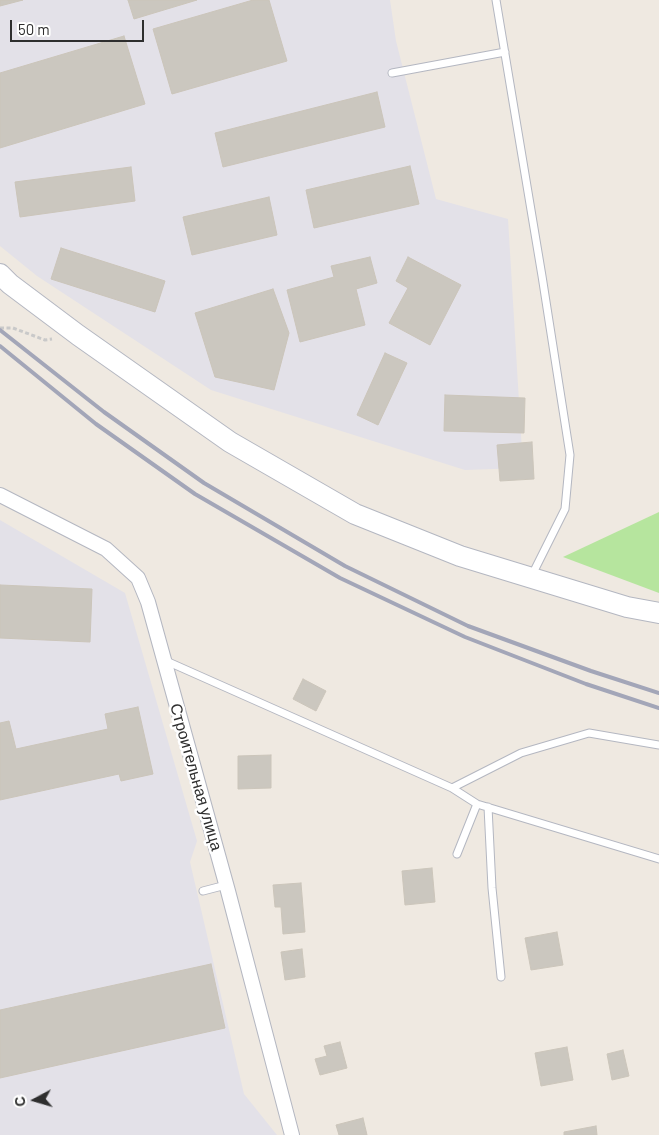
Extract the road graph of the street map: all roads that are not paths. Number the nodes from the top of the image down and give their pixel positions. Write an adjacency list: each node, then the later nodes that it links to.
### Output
1 (496, 0): 2 (lane)
2 (505, 52): 3 (lane); 6 (lane)
3 (392, 73)
4 (0, 274): 6 (main road)
5 (0, 495): 8 (street, Строительная улица)
6 (531, 578): 7 (main road)
7 (659, 613)
8 (163, 660): 10 (lane); 15 (street, Строительная улица)
9 (659, 744): 10 (lane)
10 (452, 788): 11 (lane)
11 (477, 804): 12 (lane); 13 (lane)
12 (488, 807): 14 (lane); 17 (lane)
13 (457, 854)
14 (659, 859)
15 (226, 885): 16 (lane); 18 (street, Строительная улица)
16 (203, 891)
17 (501, 977)
18 (292, 1135)

